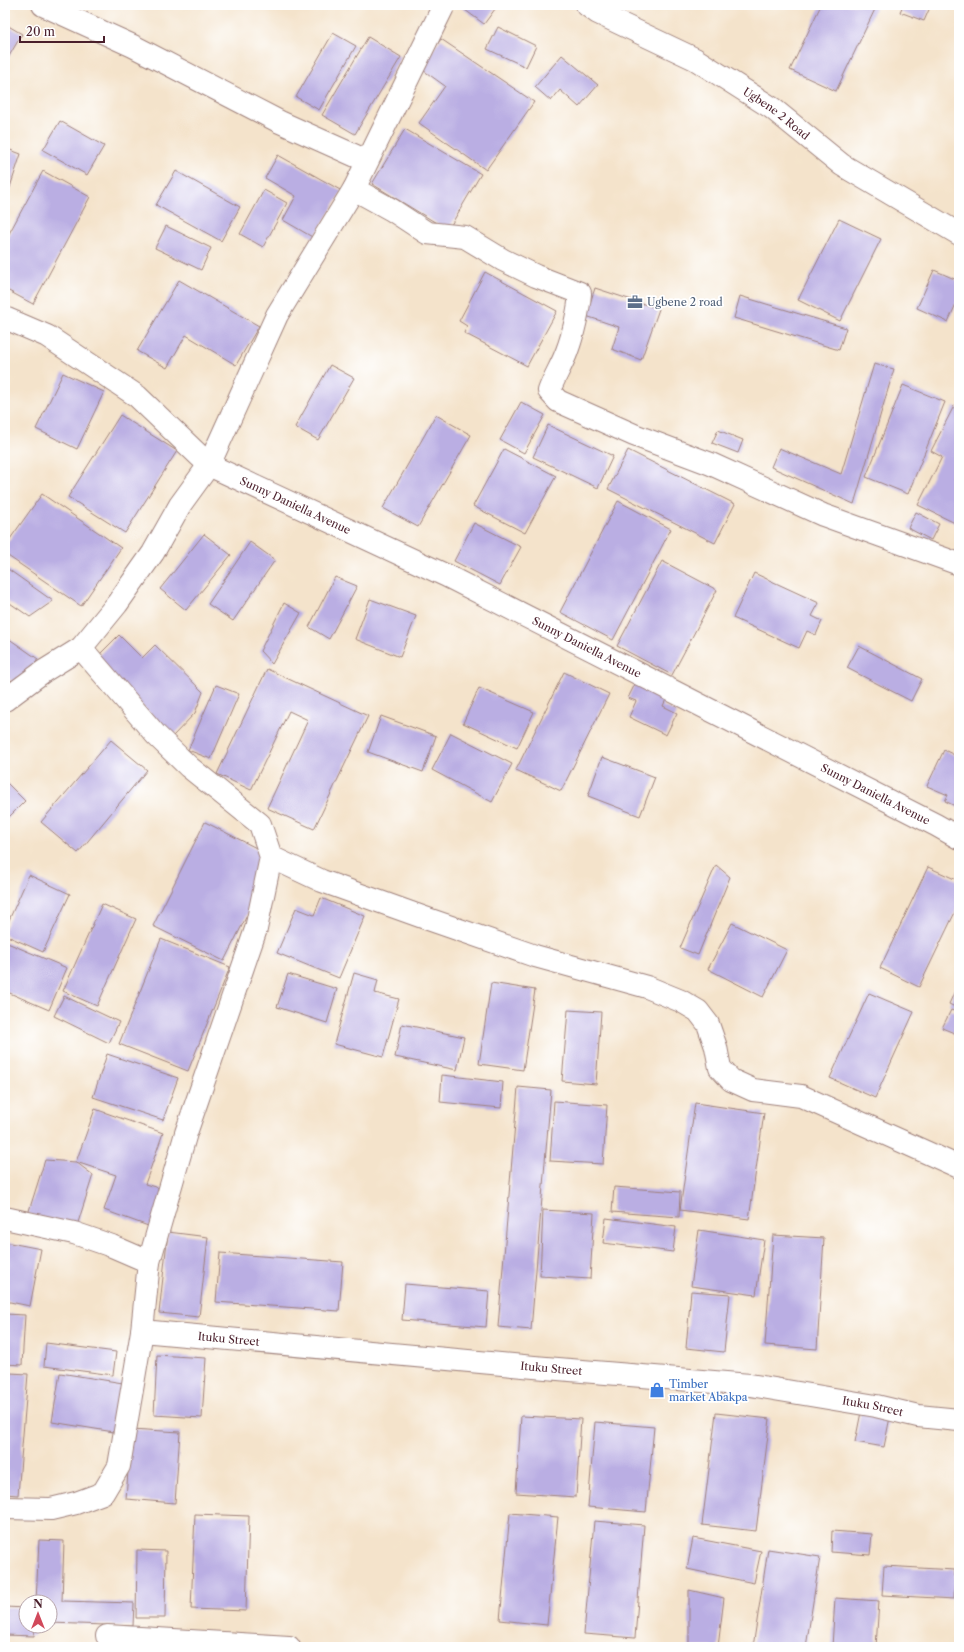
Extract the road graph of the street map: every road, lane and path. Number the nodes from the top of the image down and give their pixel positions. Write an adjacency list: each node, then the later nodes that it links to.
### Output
1 (43, 5): 4 (street)
2 (444, 5): 4 (street)
3 (587, 5): 6 (street, Ugbene 2 Road)
4 (367, 161): 5 (street)
5 (354, 189): 8 (street); 9 (street)
6 (959, 234)
7 (5, 318): 8 (street, Sunny Daniella Avenue)
8 (209, 465): 10 (street); 12 (street, Sunny Daniella Avenue)
9 (959, 564)
10 (81, 648): 11 (street); 13 (street)
11 (5, 700)
12 (959, 838)
13 (271, 857): 14 (street); 16 (street)
14 (959, 1167)
15 (5, 1218): 16 (street)
16 (150, 1262): 17 (street)
17 (142, 1331): 18 (street, Ituku Street); 19 (street)
18 (959, 1420)
19 (5, 1508)
20 (106, 1636): 21 (street)
21 (289, 1647)

